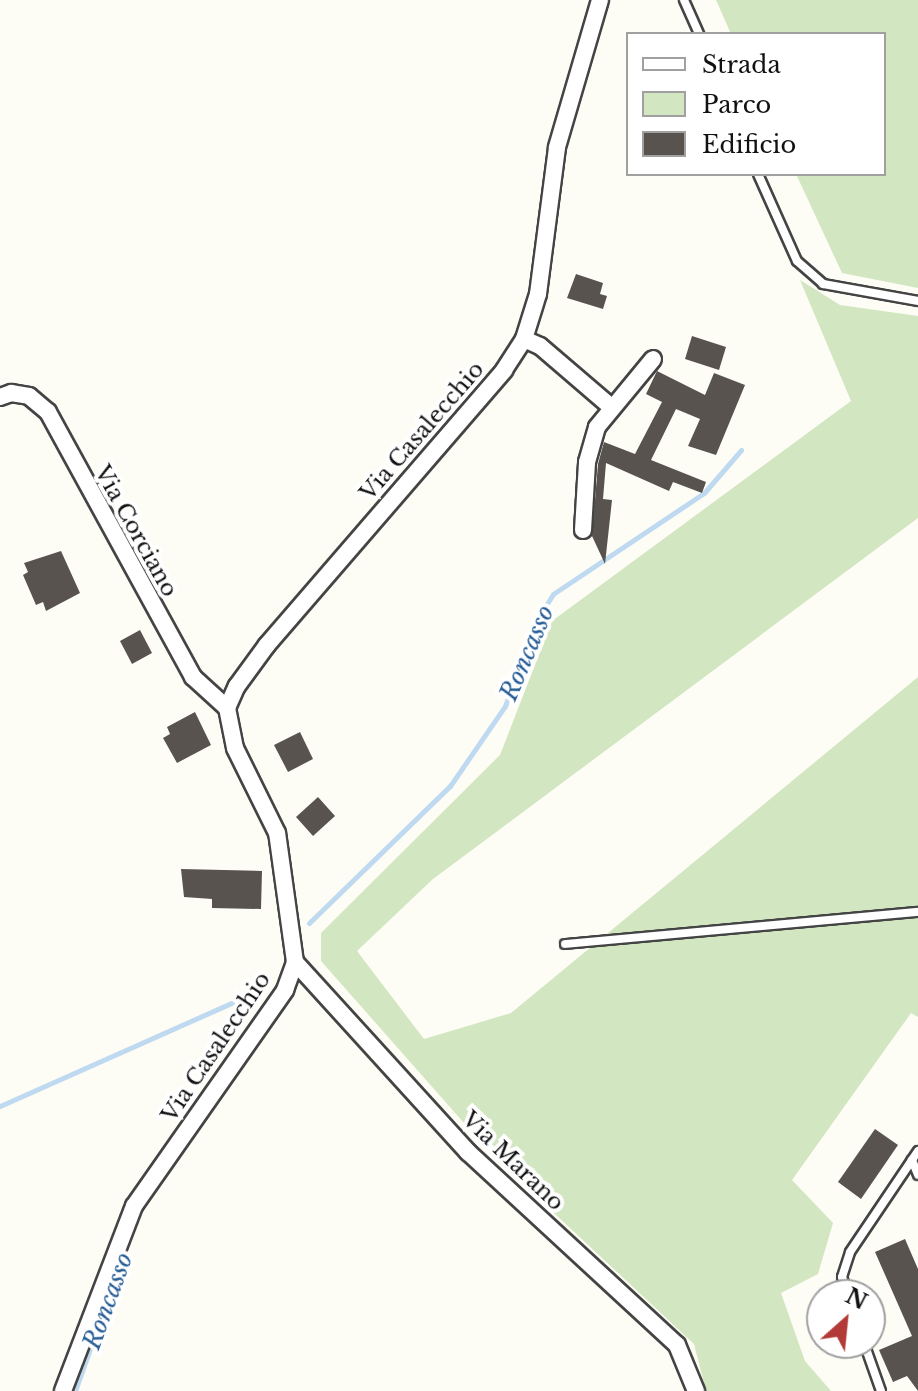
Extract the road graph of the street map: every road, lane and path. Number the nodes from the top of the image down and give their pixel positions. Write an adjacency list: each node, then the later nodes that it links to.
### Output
1 (600, 0): 6 (street, Via Casalecchio)
2 (684, 0): 3 (lane)
3 (698, 32)
4 (759, 176): 5 (lane)
5 (918, 301)
6 (524, 339): 9 (street); 11 (street, Via Casalecchio)
7 (653, 359): 9 (street)
8 (0, 397): 11 (street, Via Corciano)
9 (610, 406): 10 (street)
10 (583, 530)
11 (227, 708): 14 (street, Via Casalecchio)
12 (918, 912): 13 (lane)
13 (565, 944)
14 (295, 962): 20 (street, Via Casalecchio); 21 (street, Via Marano)
15 (918, 1151): 16 (lane)
16 (912, 1160): 17 (lane); 18 (lane)
17 (918, 1175)
18 (843, 1279)
19 (870, 1359): 22 (lane)
20 (63, 1391)
21 (696, 1391)
22 (881, 1391)

